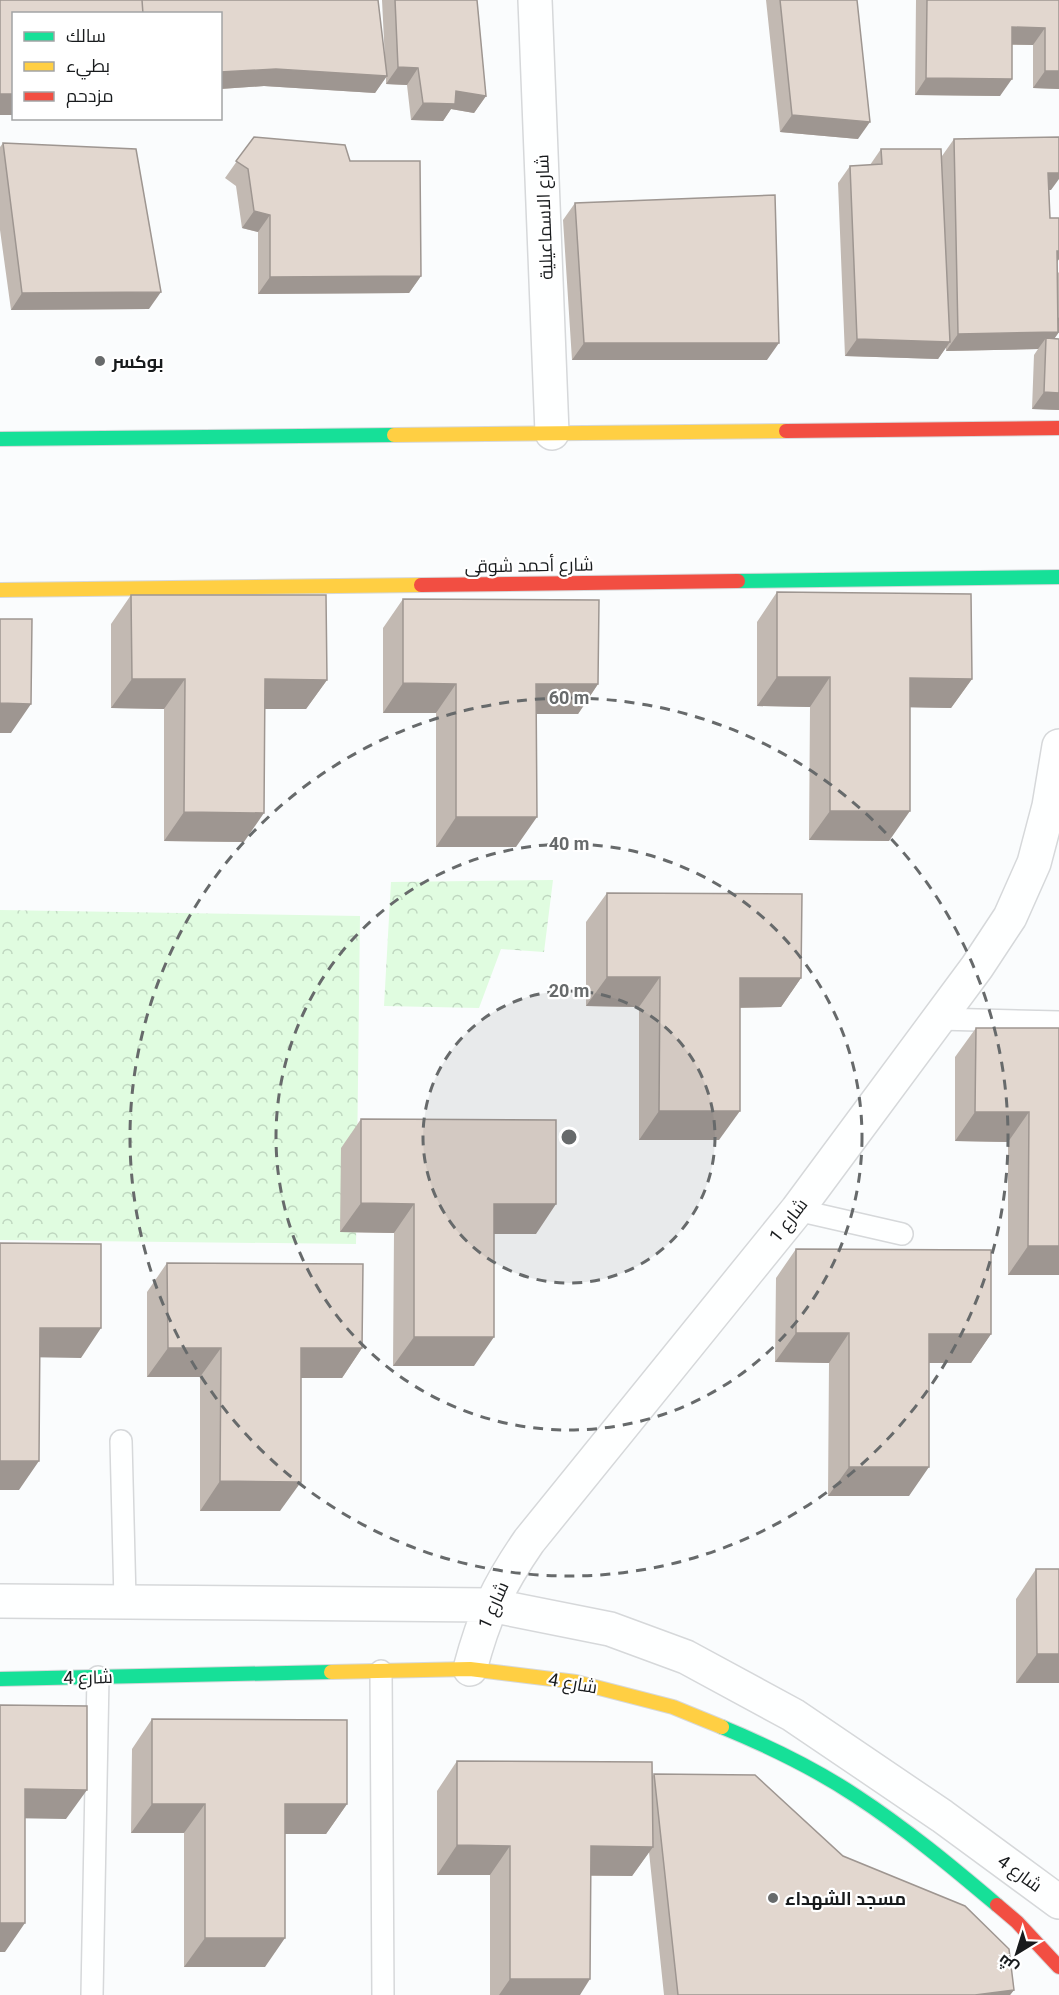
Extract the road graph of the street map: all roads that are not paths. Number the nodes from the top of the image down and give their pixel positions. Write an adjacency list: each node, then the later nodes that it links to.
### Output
1 (535, 0): 3 (street, شارع الاسماعيلية)
2 (1059, 428): 3 (street)
3 (552, 433): 4 (street)
4 (0, 439)
5 (1059, 577): 6 (street, شارع أحمد شوقى)
6 (0, 590)
7 (1059, 746): 8 (street, شارع 1)
8 (938, 1019): 9 (lane); 10 (street, شارع 1)
9 (1059, 1022)
10 (797, 1210): 11 (lane); 15 (street, شارع 1)
11 (902, 1234)
12 (121, 1441): 14 (lane)
13 (0, 1600): 14 (street, شارع 4)
14 (125, 1600): 15 (street, شارع 4)
15 (490, 1605): 16 (street, شارع 1); 20 (street, شارع 4)
16 (470, 1669): 17 (street, شارع 4); 21 (street, شارع 4)
17 (381, 1671): 18 (street, شارع 4); 25 (lane)
18 (98, 1677): 19 (street, شارع 4); 24 (lane)
19 (0, 1679)
20 (863, 1762): 21 (lane); 22 (street, شارع 4)
21 (855, 1795): 23 (street, شارع 4)
22 (1059, 1902)
23 (1059, 1967)
24 (92, 1995)
25 (383, 1995)

